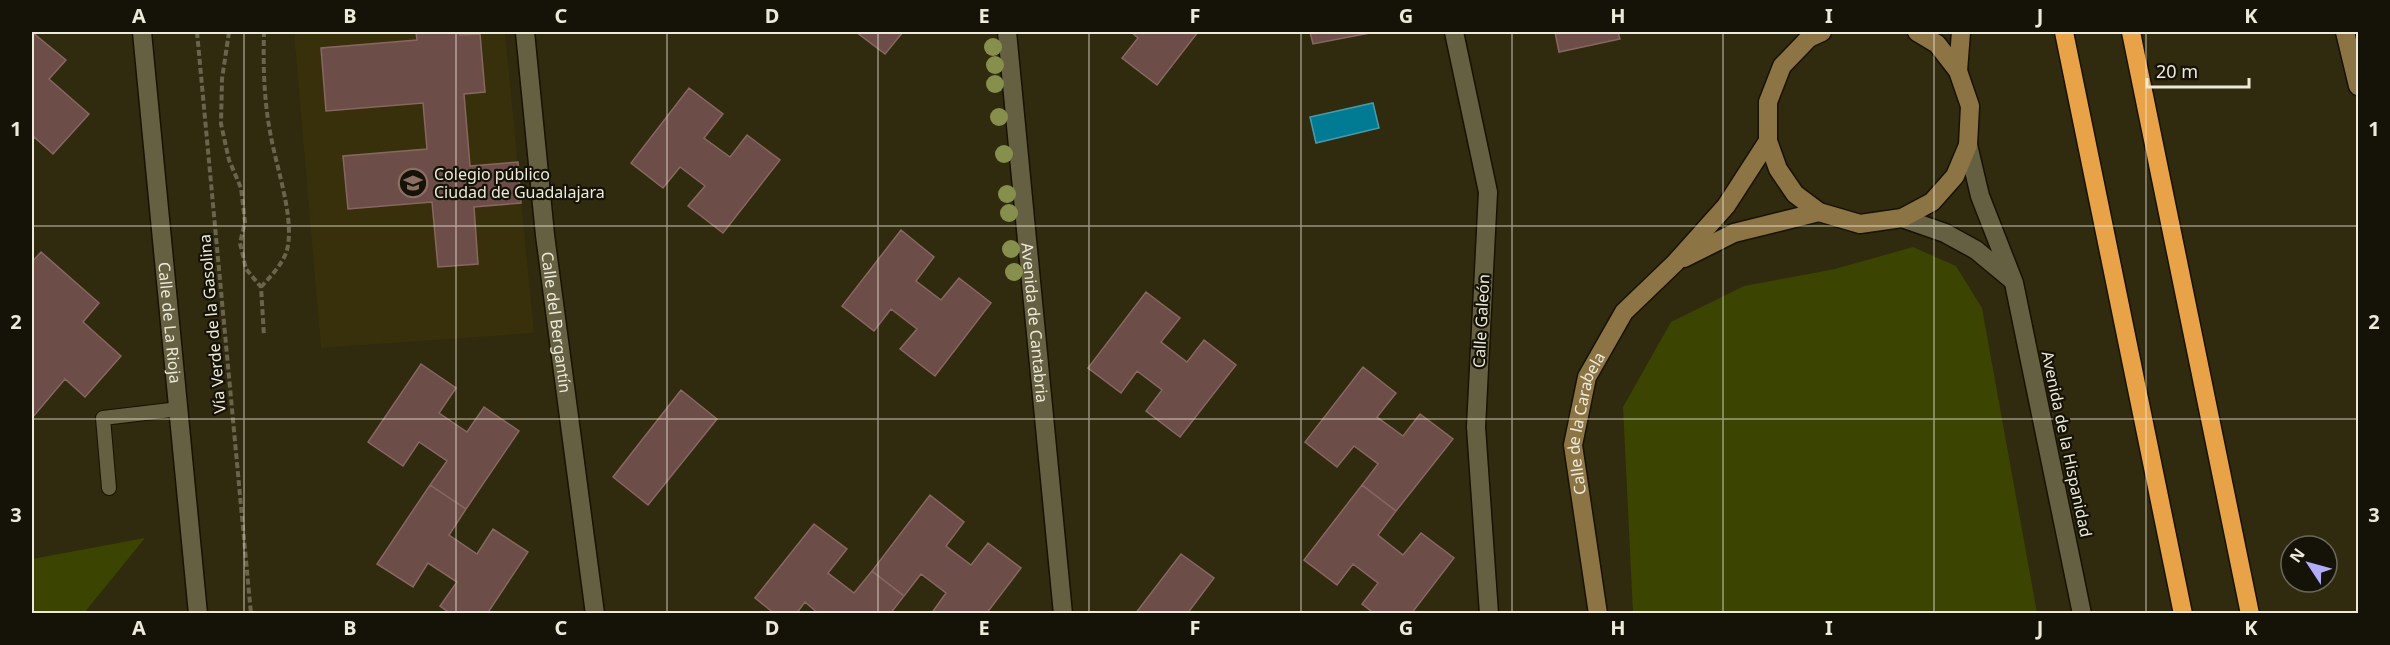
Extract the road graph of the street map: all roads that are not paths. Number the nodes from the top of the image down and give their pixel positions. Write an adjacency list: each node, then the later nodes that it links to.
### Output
1 (142, 32): 19 (street, Calle de La Rioja)
2 (525, 32): 22 (street, Calle del Bergantín)
3 (1006, 32): 23 (street, Avenida de Cantabria)
4 (1454, 32): 24 (street, Calle Galeón)
5 (1822, 32): 13 (street)
6 (1917, 32): 11 (street)
7 (1961, 32): 11 (street)
8 (2064, 32): 27 (highway)
9 (2131, 32): 28 (highway)
10 (2345, 32): 12 (street)
11 (1958, 71): 14 (street)
12 (2358, 86)
13 (1768, 141): 15 (street); 17 (street)
14 (1968, 145): 16 (street); 18 (street, Avenida de la Hispanidad)
15 (1820, 212): 16 (street); 17 (street)
16 (1902, 218): 18 (street)
17 (1675, 263): 25 (street, Calle de la Carabela)
18 (2014, 283): 26 (street, Avenida de la Hispanidad)
19 (179, 409): 20 (lane); 21 (street, Calle de La Rioja)
20 (109, 488)
21 (198, 614)
22 (595, 614)
23 (1063, 614)
24 (1489, 614)
25 (1598, 614)
26 (2082, 614)
27 (2183, 614)
28 (2250, 614)

